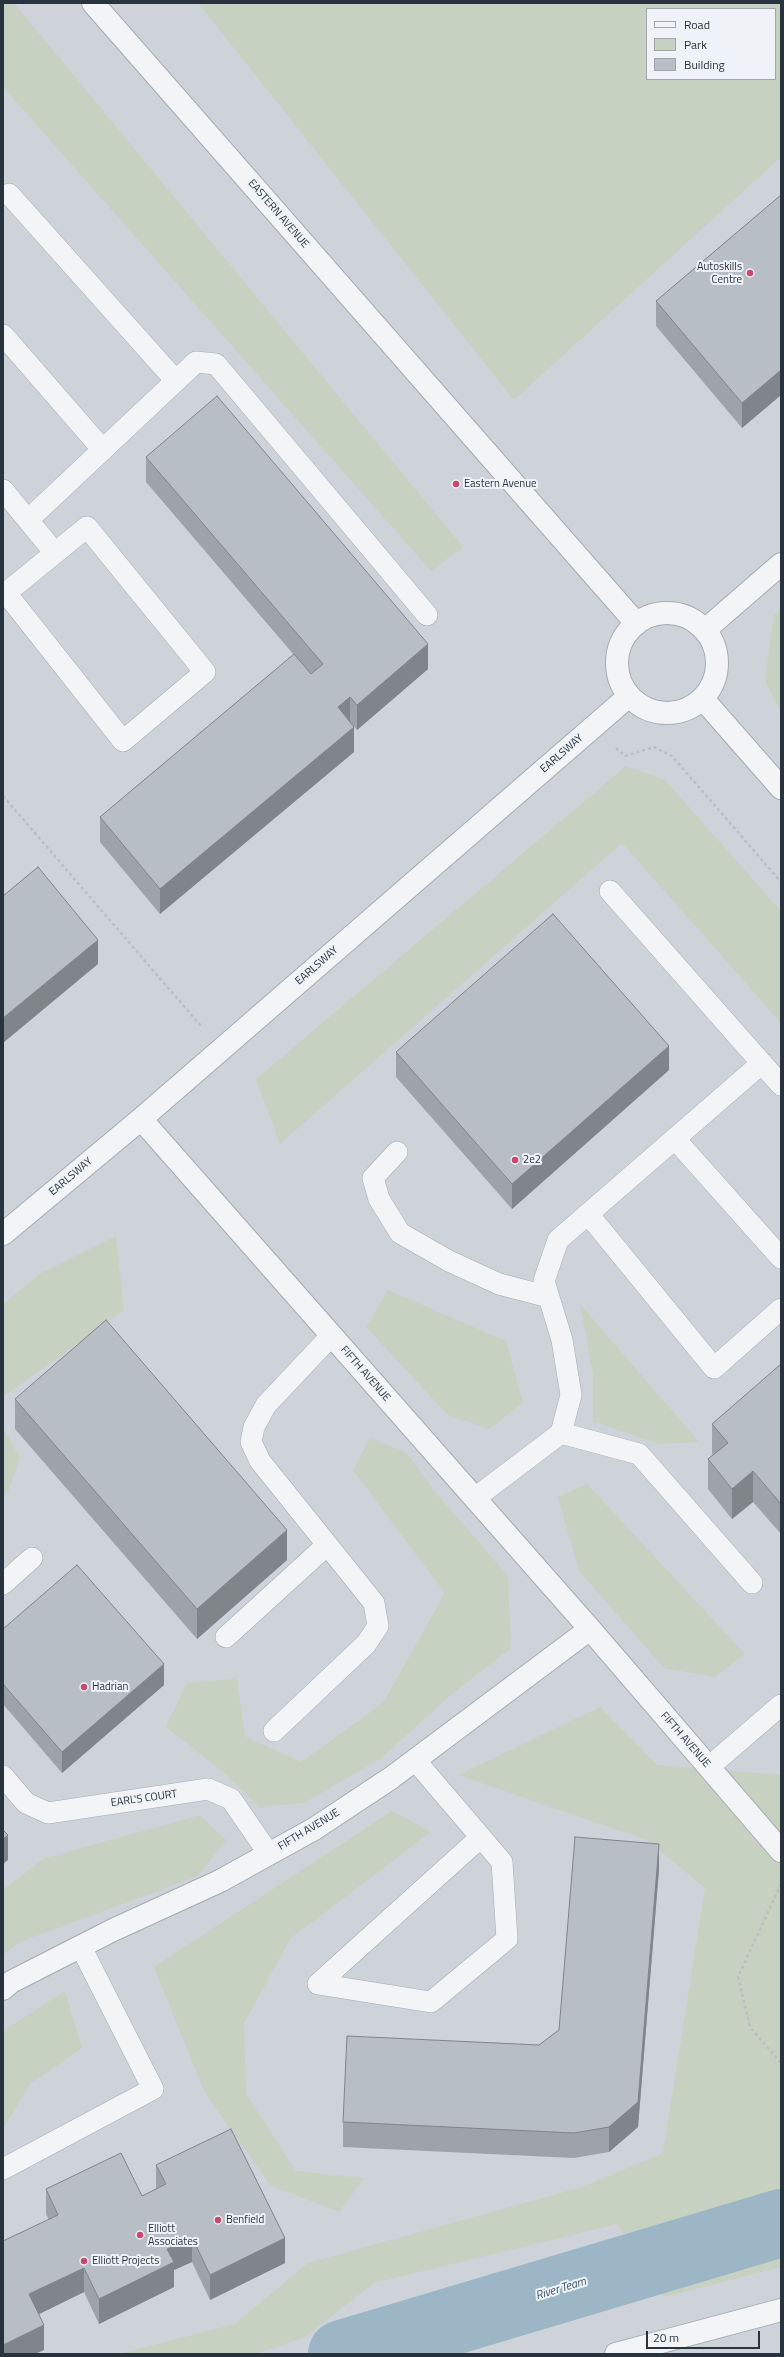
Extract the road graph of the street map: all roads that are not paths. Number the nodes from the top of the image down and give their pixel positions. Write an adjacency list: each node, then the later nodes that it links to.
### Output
1 (93, 3): 12 (street, EASTERN AVENUE)
2 (9, 194): 4 (lane)
3 (3, 335): 5 (lane)
4 (176, 381): 5 (lane); 11 (lane)
5 (103, 450): 7 (lane)
6 (3, 490): 7 (lane)
7 (28, 520): 8 (lane)
8 (55, 553): 10 (lane); 10 (lane)
9 (781, 564): 13 (street)
10 (5, 594)
11 (427, 614)
12 (636, 623): 13 (street); 14 (street)
13 (705, 630): 15 (street)
14 (629, 696): 15 (street); 20 (street, EARLSWAY)
15 (703, 699): 16 (street)
16 (781, 788)
17 (610, 891): 18 (lane)
18 (762, 1063): 19 (lane); 21 (lane)
19 (781, 1085)
20 (141, 1119): 24 (street, EARLSWAY); 28 (street, FIFTH AVENUE)
21 (675, 1139): 23 (lane); 25 (lane)
22 (397, 1152): 26 (lane)
23 (588, 1214): 26 (lane); 27 (lane)
24 (3, 1234)
25 (781, 1258)
26 (549, 1297): 29 (lane)
27 (781, 1309)
28 (331, 1336): 30 (street, FIFTH AVENUE); 31 (lane)
29 (561, 1433): 30 (lane); 33 (lane)
30 (475, 1498): 35 (street, FIFTH AVENUE)
31 (327, 1545): 36 (lane); 38 (lane)
32 (32, 1558): 34 (lane)
33 (752, 1583)
34 (3, 1584)
35 (590, 1629): 39 (street, FIFTH AVENUE); 40 (street, FIFTH AVENUE)
36 (226, 1637)
37 (781, 1705): 40 (lane)
38 (274, 1731)
39 (415, 1760): 42 (lane); 44 (street, FIFTH AVENUE)
40 (709, 1767): 43 (street, FIFTH AVENUE)
41 (3, 1776): 44 (lane, EARL'S COURT)
42 (481, 1837): 42 (lane)
43 (781, 1851)
44 (269, 1854): 45 (street, FIFTH AVENUE)
45 (81, 1947): 46 (street, FIFTH AVENUE); 47 (lane)
46 (3, 1989)
47 (3, 2169)
48 (781, 2310): 49 (street)
49 (616, 2354)

